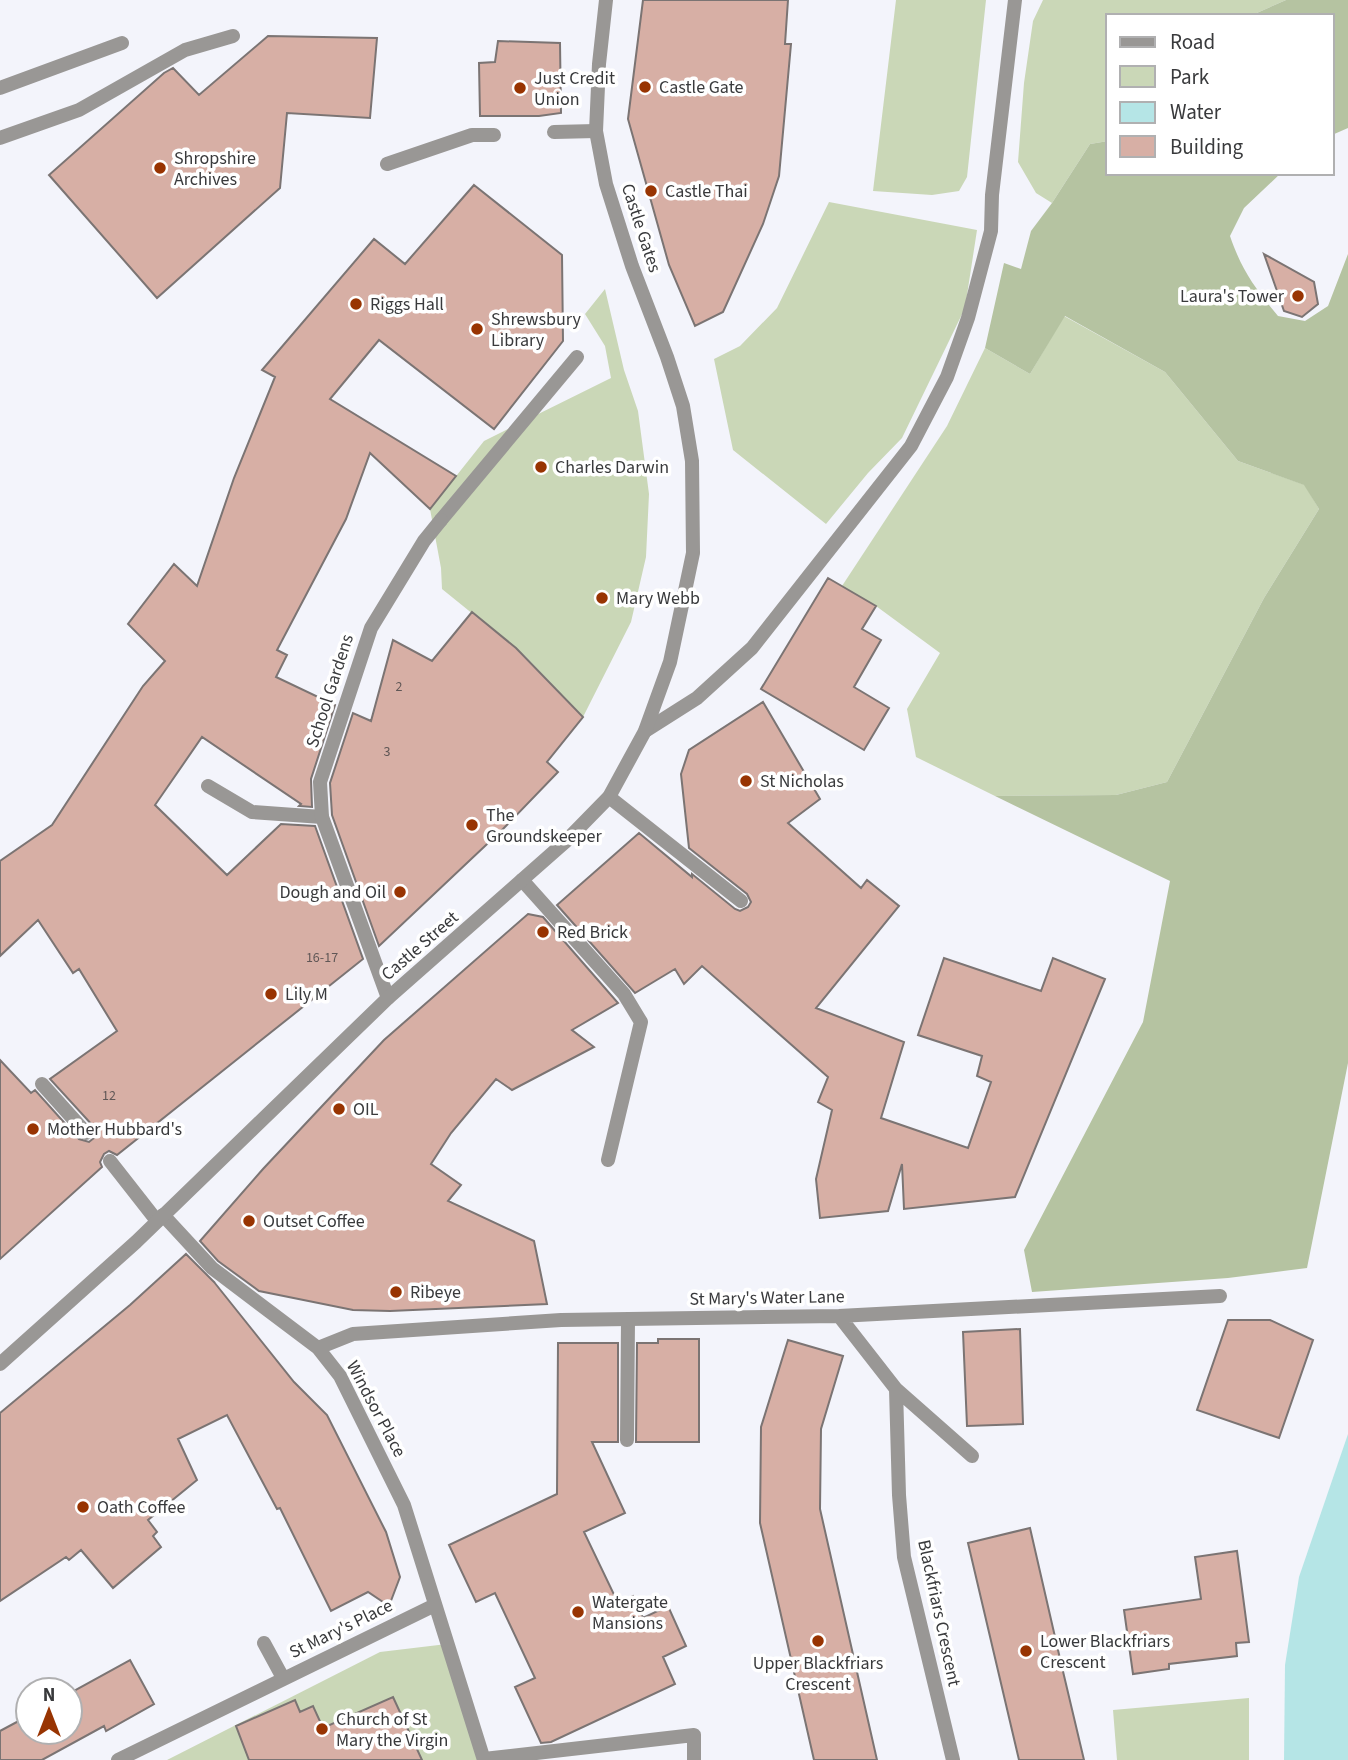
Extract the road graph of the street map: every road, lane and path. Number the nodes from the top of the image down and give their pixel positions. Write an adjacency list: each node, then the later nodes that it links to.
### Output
1 (606, 0): 6 (street, Castle Gates)
2 (1015, 0): 13 (street)
3 (233, 36): 9 (street)
4 (122, 43): 5 (street)
5 (0, 88)
6 (596, 131): 7 (street); 12 (street, Castle Gates)
7 (554, 132)
8 (494, 135): 10 (street)
9 (0, 138)
10 (387, 164)
11 (577, 357): 16 (street, School Gardens)
12 (692, 461): 13 (street, Castle Street)
13 (645, 731): 15 (street, Castle Street)
14 (208, 786): 16 (street)
15 (609, 797): 17 (street, Castle Street); 18 (street)
16 (322, 817): 19 (street, School Gardens)
17 (522, 880): 19 (street, Castle Street); 22 (street)
18 (741, 901)
19 (388, 998): 24 (street, Castle Street)
20 (42, 1084): 21 (street)
21 (86, 1133)
22 (608, 1160)
23 (110, 1161): 24 (street, Windsor Place)
24 (160, 1218): 28 (street, Windsor Place); 29 (street, Castle Street)
25 (1220, 1296): 26 (street, St Mary's Water Lane)
26 (839, 1316): 27 (street, St Mary's Water Lane); 30 (street)
27 (628, 1320): 28 (street, St Mary's Water Lane); 31 (street)
28 (317, 1348): 33 (street, Windsor Place)
29 (0, 1364)
30 (897, 1389): 32 (street); 39 (street, Blackfriars Crescent)
31 (627, 1440)
32 (972, 1456)
33 (435, 1605): 35 (street, St Mary's Place); 37 (street)
34 (264, 1643): 35 (street)
35 (283, 1678): 36 (street, St Mary's Place)
36 (118, 1760)
37 (484, 1760): 38 (street)
38 (694, 1760)
39 (953, 1760)

